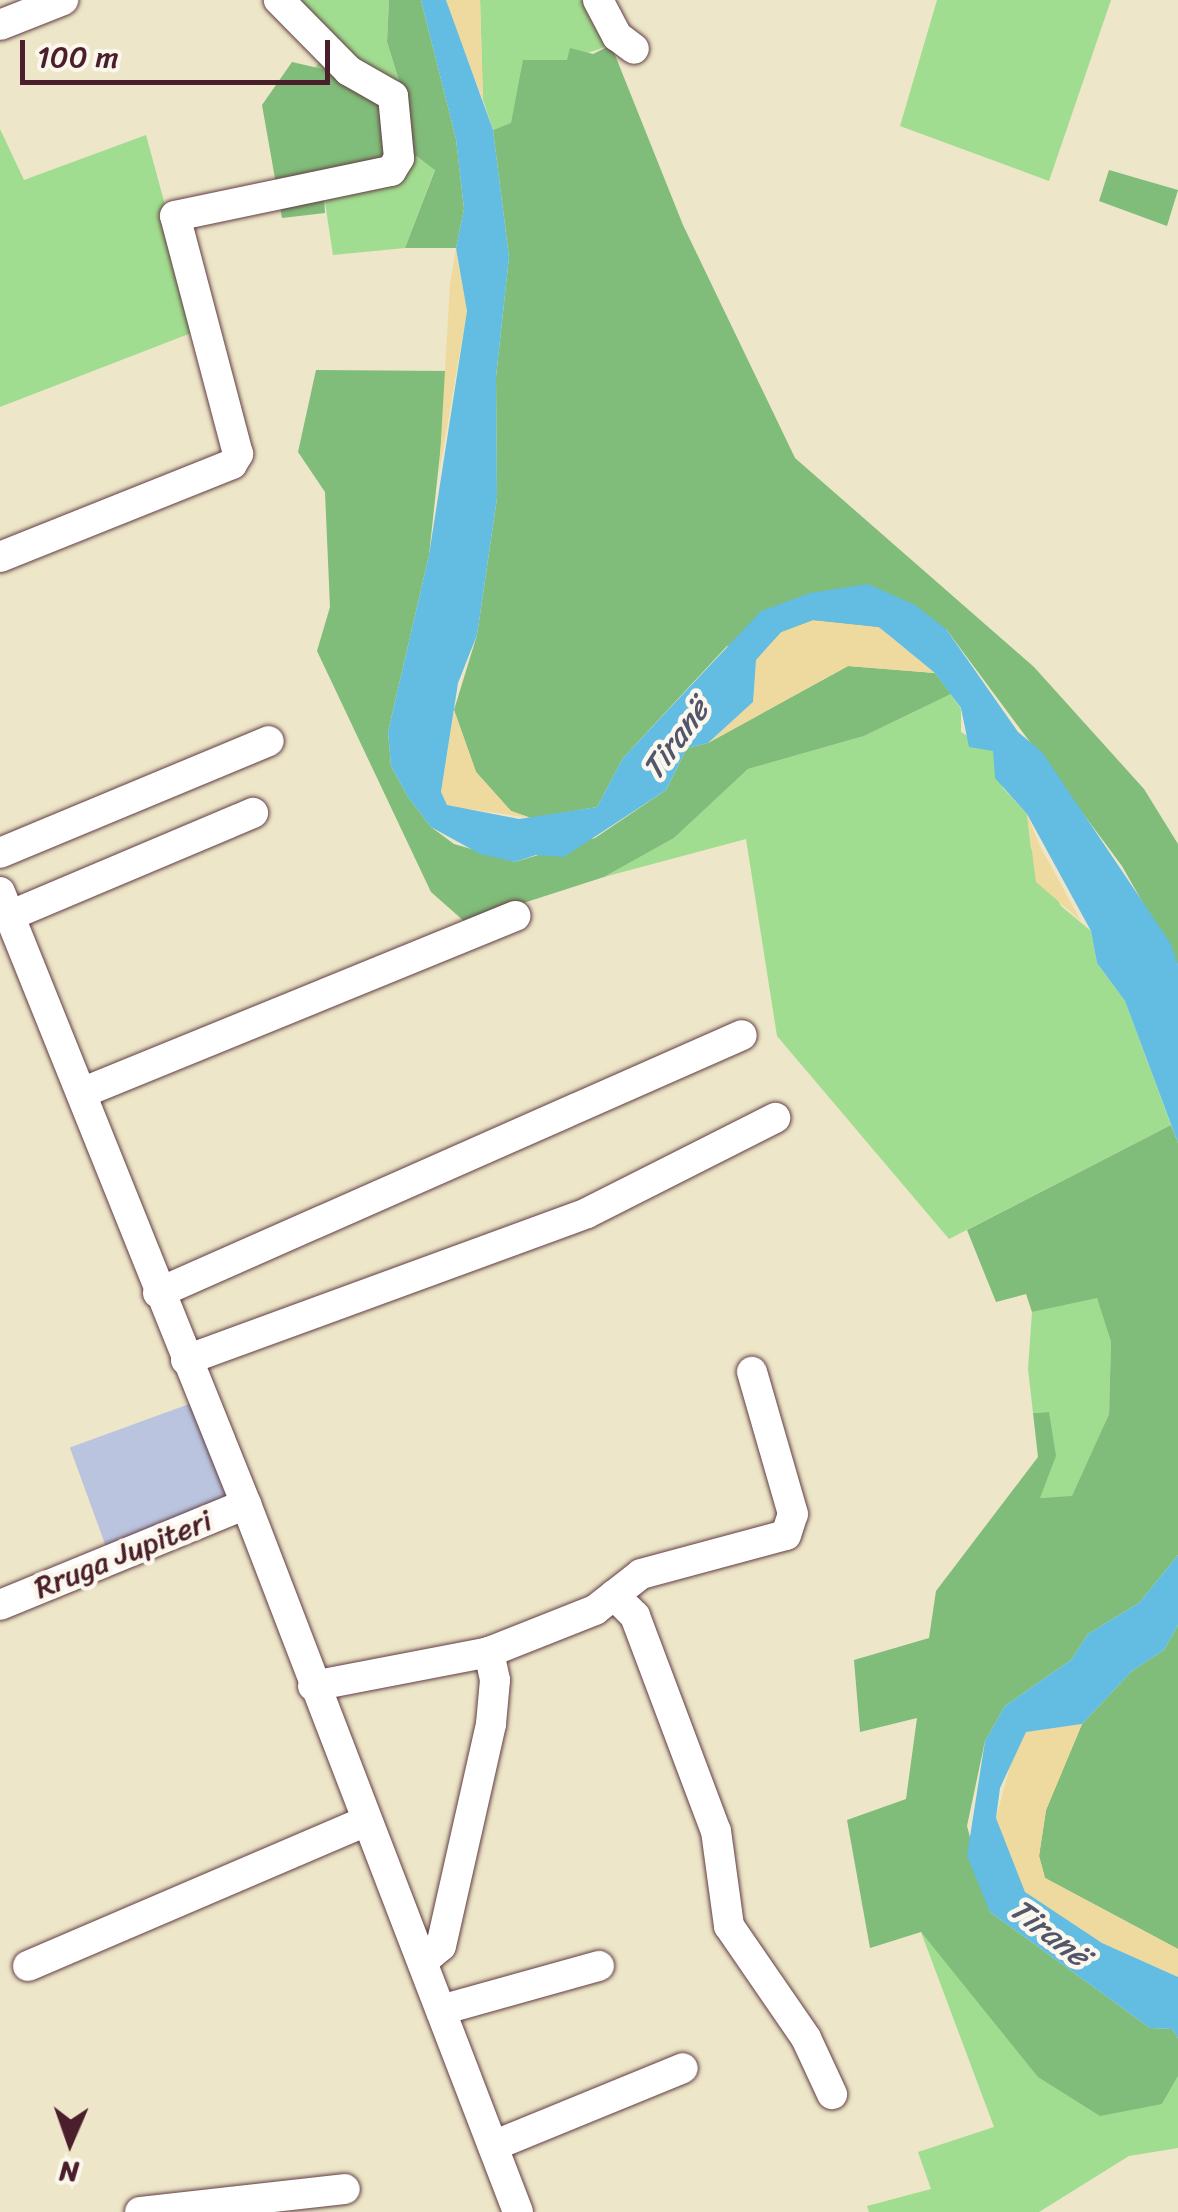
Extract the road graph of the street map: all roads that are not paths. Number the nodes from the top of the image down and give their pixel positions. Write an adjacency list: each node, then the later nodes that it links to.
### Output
1 (63, 0): 4 (street)
2 (279, 0): 6 (street)
3 (598, 0): 5 (street)
4 (0, 25)
5 (634, 49)
6 (0, 556)
7 (270, 742): 9 (street)
8 (253, 813): 10 (street)
9 (0, 853)
10 (4, 904): 13 (street)
11 (515, 916): 13 (street)
12 (742, 1035): 15 (street)
13 (84, 1092): 15 (street)
14 (775, 1118): 16 (street)
15 (158, 1293): 16 (street)
16 (186, 1360): 18 (street)
17 (752, 1372): 19 (street)
18 (246, 1504): 20 (street, Rruga Jupiteri); 22 (street)
19 (614, 1595): 21 (street); 29 (street)
20 (0, 1605)
21 (489, 1652): 22 (street); 24 (street)
22 (313, 1686): 23 (street)
23 (366, 1821): 24 (street); 25 (street)
24 (422, 1961): 27 (street)
25 (28, 1966)
26 (598, 1966): 27 (street)
27 (441, 2010): 30 (street)
28 (683, 2068): 30 (street)
29 (832, 2094)
30 (492, 2146): 33 (street)
31 (345, 2189): 32 (street)
32 (140, 2212)
33 (518, 2212)

